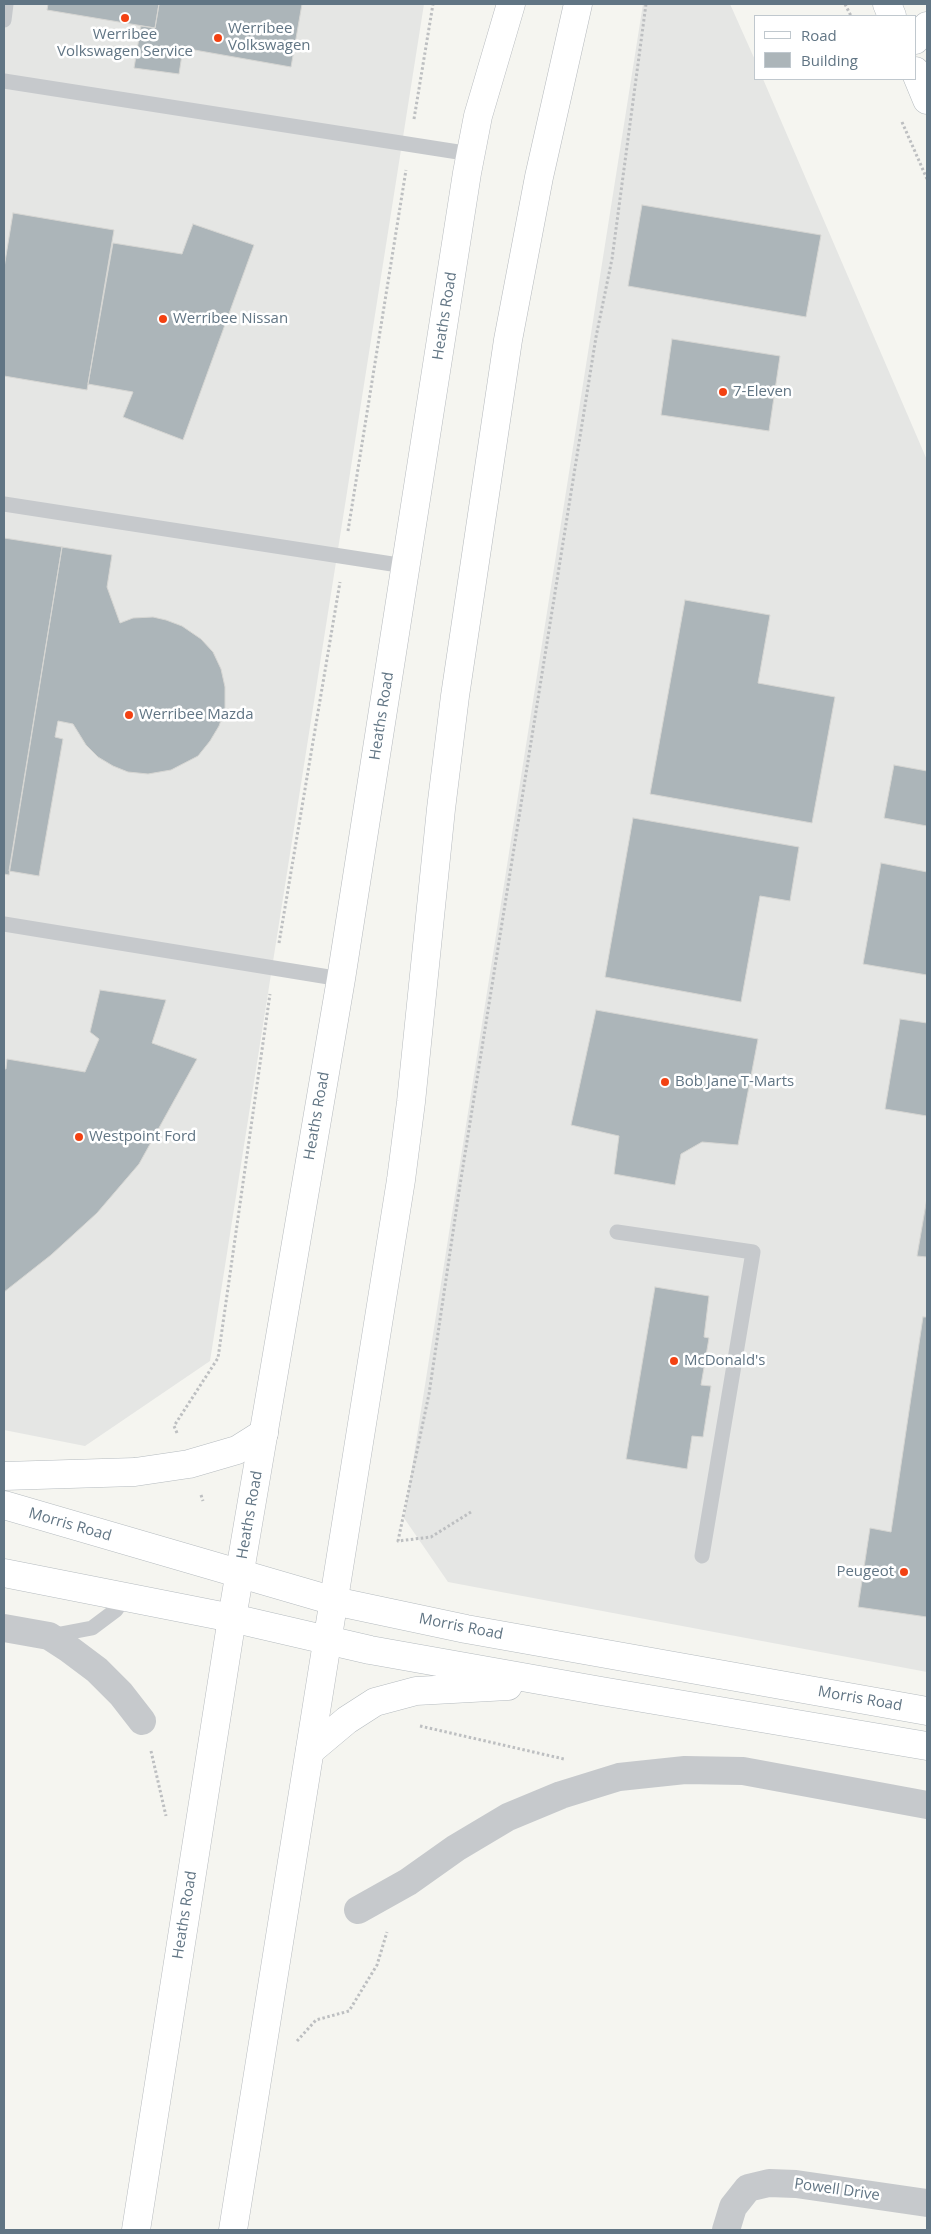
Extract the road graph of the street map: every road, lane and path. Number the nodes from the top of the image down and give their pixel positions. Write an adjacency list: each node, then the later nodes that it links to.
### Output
1 (6, 4): 8 (lane)
2 (433, 4): 15 (path)
3 (511, 4): 16 (main road, Heaths Road)
4 (578, 4): 34 (main road)
5 (646, 4): 29 (path)
6 (924, 4): 7 (main road)
7 (927, 11)
8 (4, 20)
9 (927, 26): 10 (main road)
10 (916, 39)
11 (916, 73): 13 (main road)
12 (4, 81): 15 (lane)
13 (927, 100)
14 (898, 115): 17 (path)
15 (410, 145): 16 (lane); 19 (path)
16 (471, 154): 20 (main road, Heaths Road)
17 (927, 178)
18 (4, 504): 19 (lane)
19 (343, 557): 20 (lane); 22 (path)
20 (405, 566): 23 (main road, Heaths Road)
21 (4, 924): 22 (lane)
22 (274, 968): 23 (lane); 25 (path)
23 (340, 979): 26 (main road, Heaths Road)
24 (617, 1232): 30 (lane)
25 (174, 1426)
26 (264, 1434): 27 (main road); 31 (main road, Heaths Road)
27 (4, 1476)
28 (4, 1506): 31 (main road, Morris Road)
29 (471, 1512)
30 (702, 1556)
31 (240, 1572): 34 (main road, Morris Road); 35 (main road, Heaths Road)
32 (4, 1573): 33 (main road)
33 (125, 1596): 35 (main road); 37 (lane)
34 (334, 1601): 38 (main road); 40 (main road, Morris Road)
35 (232, 1618): 38 (main road); 51 (main road, Heaths Road)
36 (4, 1628): 37 (street)
37 (49, 1636): 41 (street)
38 (327, 1641): 39 (main road); 44 (main road)
39 (554, 1683): 43 (main road); 44 (main road)
40 (927, 1711)
41 (142, 1721)
42 (416, 1726): 45 (path)
43 (927, 1746)
44 (310, 1752): 52 (main road)
45 (569, 1760)
46 (927, 1805): 47 (street)
47 (401, 1886): 48 (street); 49 (path)
48 (358, 1910)
49 (349, 2012)
50 (927, 2203): 53 (street, Powell Drive)
51 (136, 2230)
52 (233, 2230)
53 (726, 2230)

